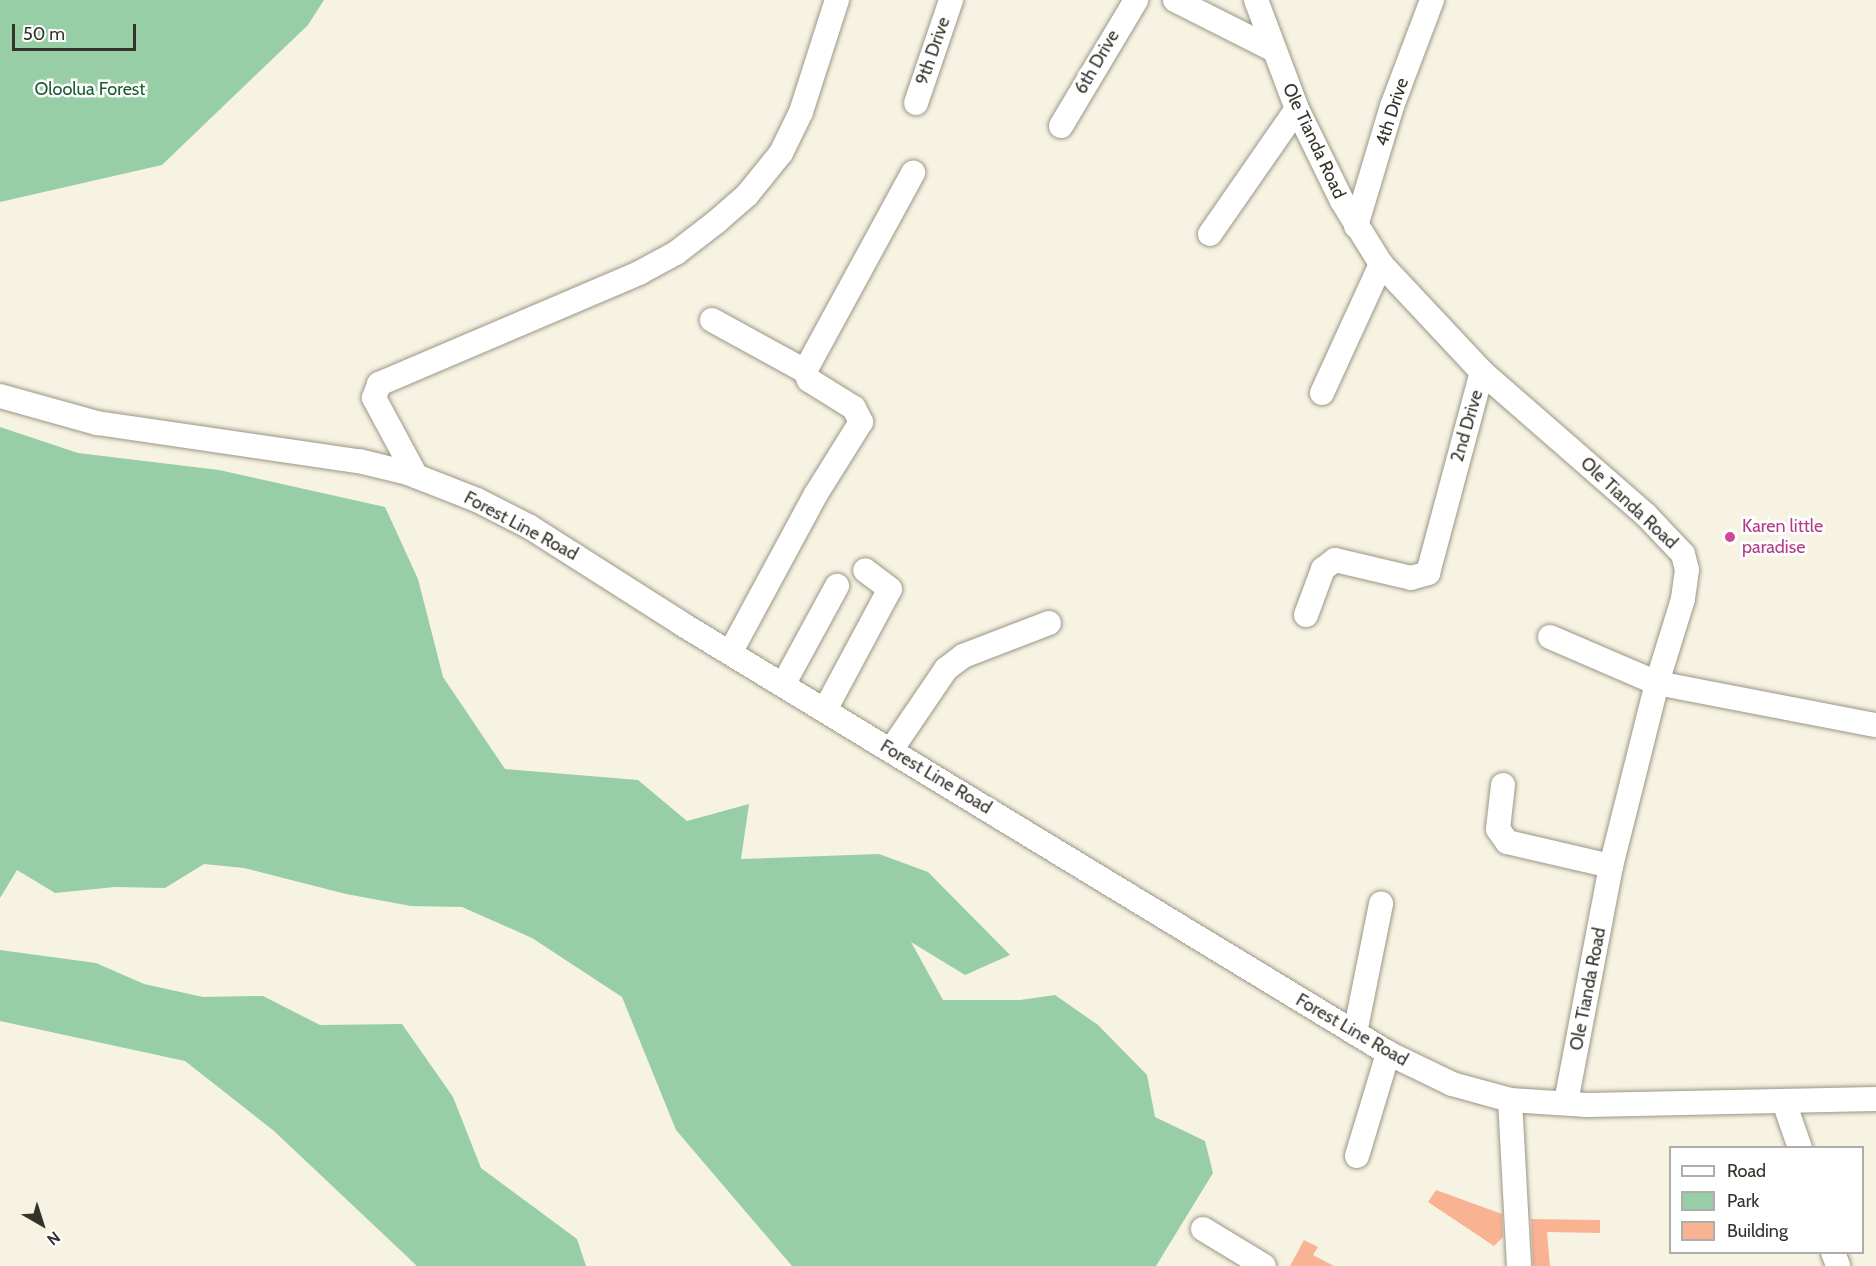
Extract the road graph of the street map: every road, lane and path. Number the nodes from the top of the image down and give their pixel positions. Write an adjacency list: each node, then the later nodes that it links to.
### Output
1 (837, 0): 20 (street)
2 (951, 0): 8 (street, 9th Drive)
3 (1136, 0): 10 (street, 6th Drive)
4 (1175, 0): 7 (street)
5 (1256, 0): 7 (street, Ole Tianda Road)
6 (1432, 0): 12 (street, 4th Drive)
7 (1274, 50): 9 (street, Ole Tianda Road)
8 (916, 103)
9 (1297, 109): 12 (street, Ole Tianda Road); 13 (street)
10 (1061, 126)
11 (913, 173): 16 (street)
12 (1356, 226): 14 (street, Ole Tianda Road)
13 (1210, 234)
14 (1381, 264): 17 (street, Ole Tianda Road); 18 (street)
15 (712, 320): 16 (street)
16 (805, 370): 26 (street)
17 (1482, 372): 23 (street, 2nd Drive); 27 (street, Ole Tianda Road)
18 (1322, 393)
19 (0, 396): 20 (street, Forest Line Road)
20 (416, 476): 26 (street, Forest Line Road)
21 (865, 570): 29 (street)
22 (837, 586): 28 (street)
23 (1306, 615)
24 (1049, 623): 31 (street)
25 (1550, 637): 27 (street)
26 (730, 653): 28 (street, Forest Line Road)
27 (1657, 683): 30 (street); 33 (street, Ole Tianda Road)
28 (783, 685): 29 (street, Forest Line Road)
29 (825, 710): 31 (street, Forest Line Road)
30 (1876, 725)
31 (891, 750): 35 (street, Forest Line Road)
32 (1503, 785): 33 (street)
33 (1611, 866): 40 (street, Ole Tianda Road)
34 (1381, 904): 35 (street)
35 (1355, 1033): 36 (street, Forest Line Road)
36 (1388, 1053): 38 (street, Forest Line Road); 42 (street)
37 (1876, 1099): 39 (street, Forest Line Road)
38 (1510, 1100): 40 (street, Forest Line Road); 46 (street)
39 (1784, 1102): 40 (street, Forest Line Road); 41 (street)
40 (1566, 1103)
41 (1799, 1146)
42 (1357, 1156)
43 (1203, 1229): 44 (street)
44 (1237, 1260): 45 (street)
45 (1264, 1266)
46 (1519, 1266)

